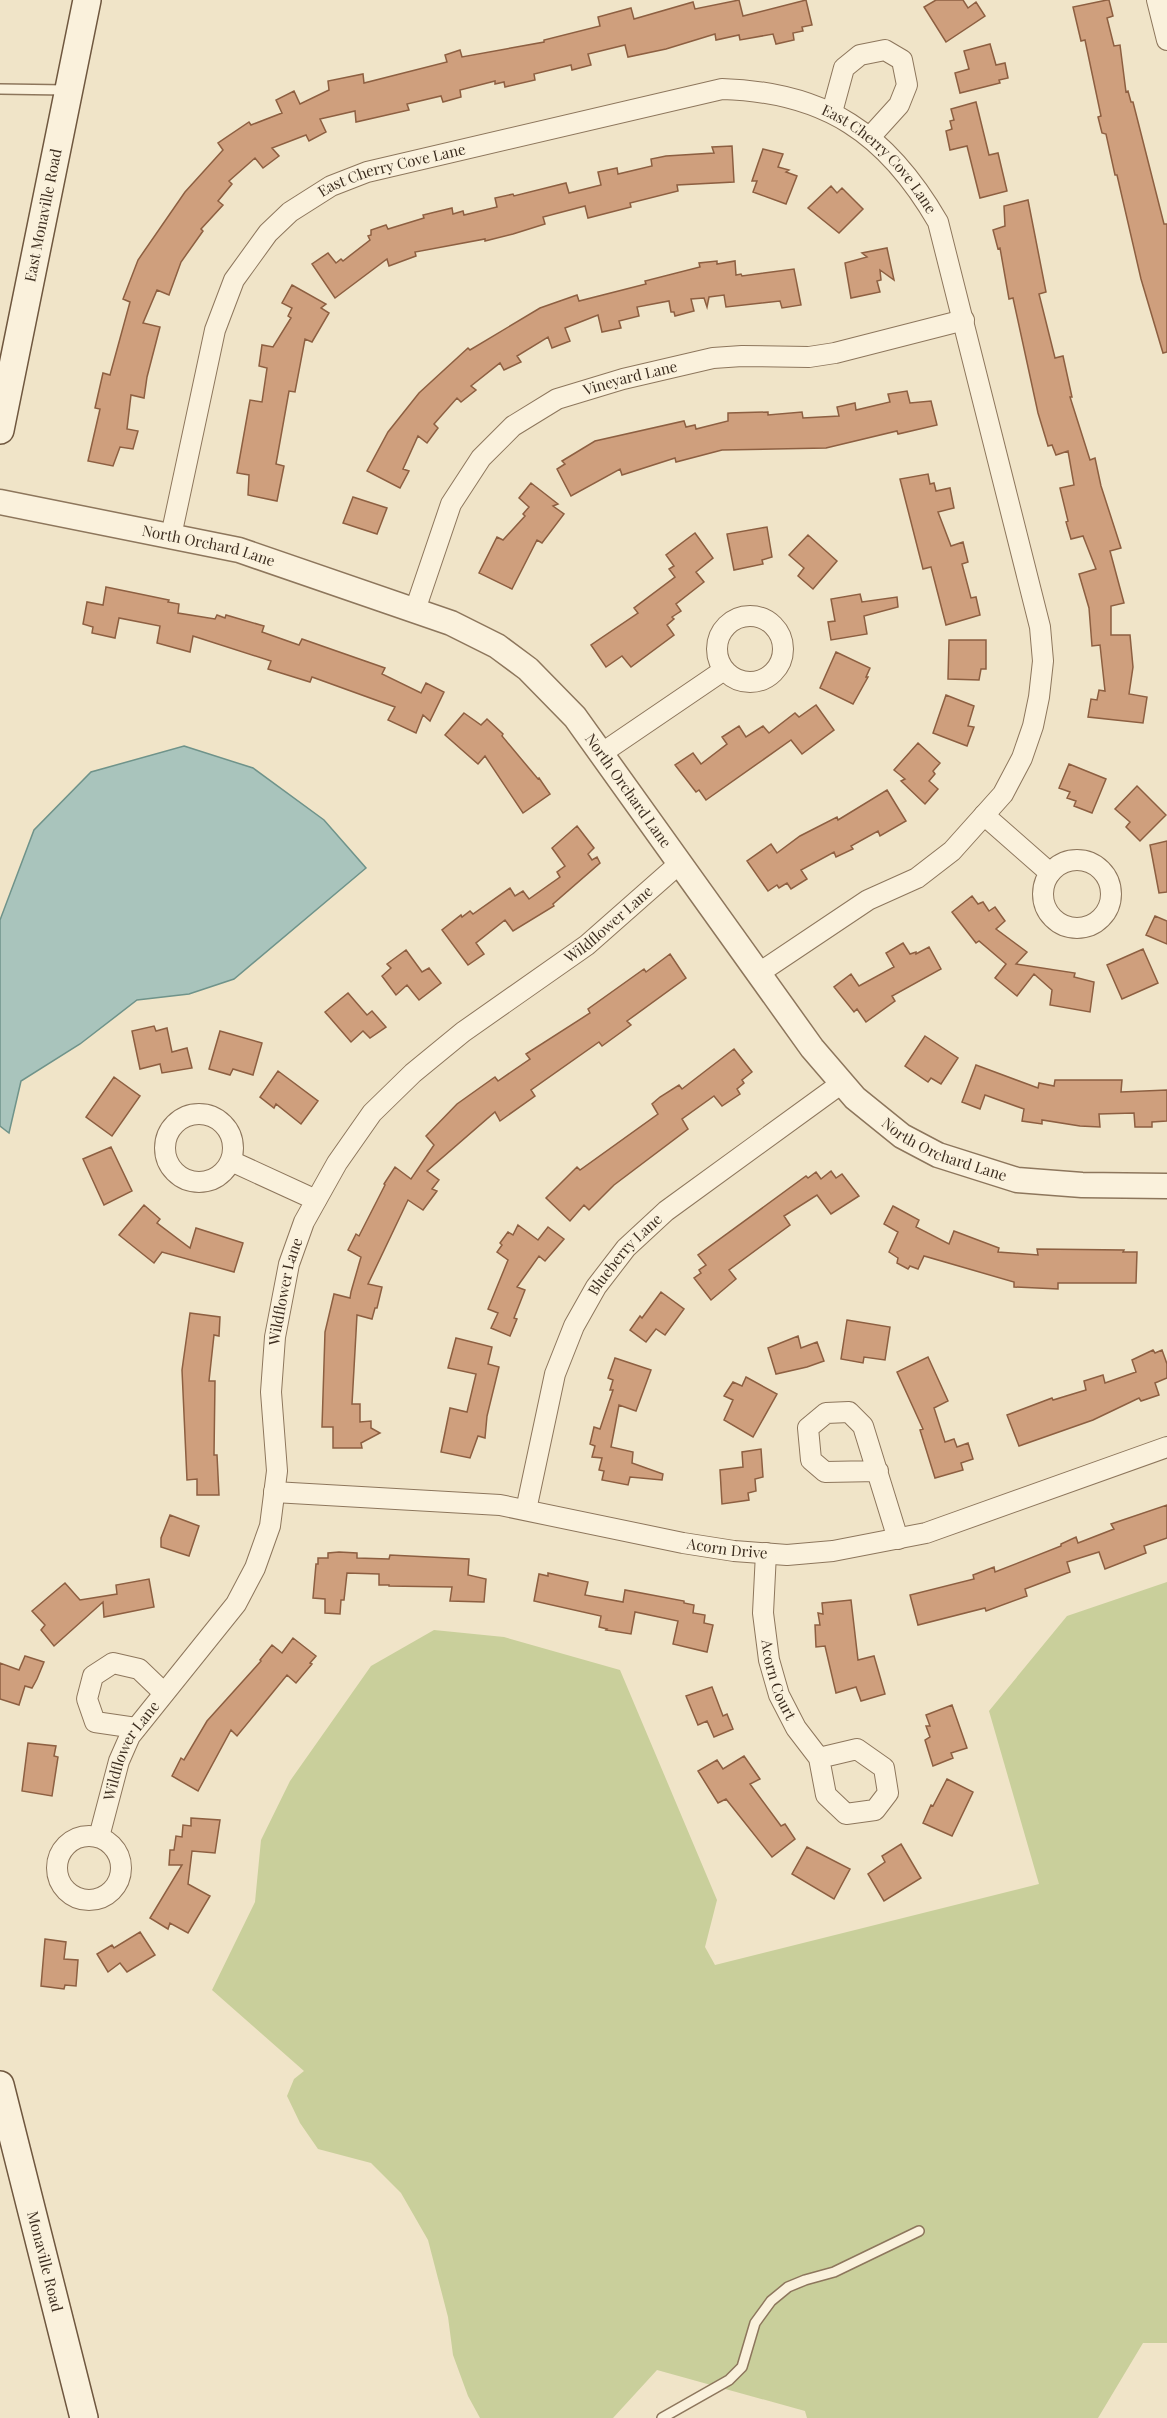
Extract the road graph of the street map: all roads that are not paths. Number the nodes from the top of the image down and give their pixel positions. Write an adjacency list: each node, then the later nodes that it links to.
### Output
1 (87, 0): 5 (main road, East Monaville Road)
2 (1162, 11): 3 (street)
3 (1167, 40)
4 (0, 89): 5 (lane)
5 (69, 91): 9 (main road, East Monaville Road)
6 (832, 112): 7 (street, East Cherry Cove Lane); 7 (street); 11 (street, East Cherry Cove Lane)
7 (870, 137): 8 (street, East Cherry Cove Lane)
8 (964, 320): 12 (street, Vineyard Lane); 15 (street, East Cherry Cove Lane)
9 (0, 430)
10 (0, 502): 11 (street, North Orchard Lane)
11 (171, 536): 12 (street, North Orchard Lane)
12 (415, 610): 14 (street, North Orchard Lane)
13 (724, 670): 14 (street)
14 (602, 753): 16 (street, North Orchard Lane)
15 (984, 815): 17 (street); 18 (street, East Cherry Cove Lane)
16 (680, 863): 18 (street, North Orchard Lane); 22 (street, Wildflower Lane)
17 (1050, 873)
18 (759, 973): 19 (street, North Orchard Lane)
19 (842, 1083): 21 (street, North Orchard Lane); 26 (street, Blueberry Lane)
20 (231, 1161): 22 (street)
21 (1167, 1186)
22 (316, 1200): 25 (street, Wildflower Lane)
23 (1167, 1447): 27 (street, Acorn Drive)
24 (878, 1471): 27 (street)
25 (274, 1492): 26 (street, Acorn Drive); 29 (street, Wildflower Lane)
26 (526, 1510): 28 (street, Acorn Drive)
27 (898, 1539): 28 (street, Acorn Drive)
28 (766, 1553): 31 (street, Acorn Court)
29 (164, 1693): 30 (street, Wildflower Lane); 30 (street)
30 (136, 1728): 32 (street, Wildflower Lane)
31 (819, 1758): 31 (street, Acorn Court)
32 (99, 1837)
33 (2, 2095): 35 (main road, Monaville Road)
34 (919, 2231): 36 (lane)
35 (84, 2418)
36 (662, 2418)

